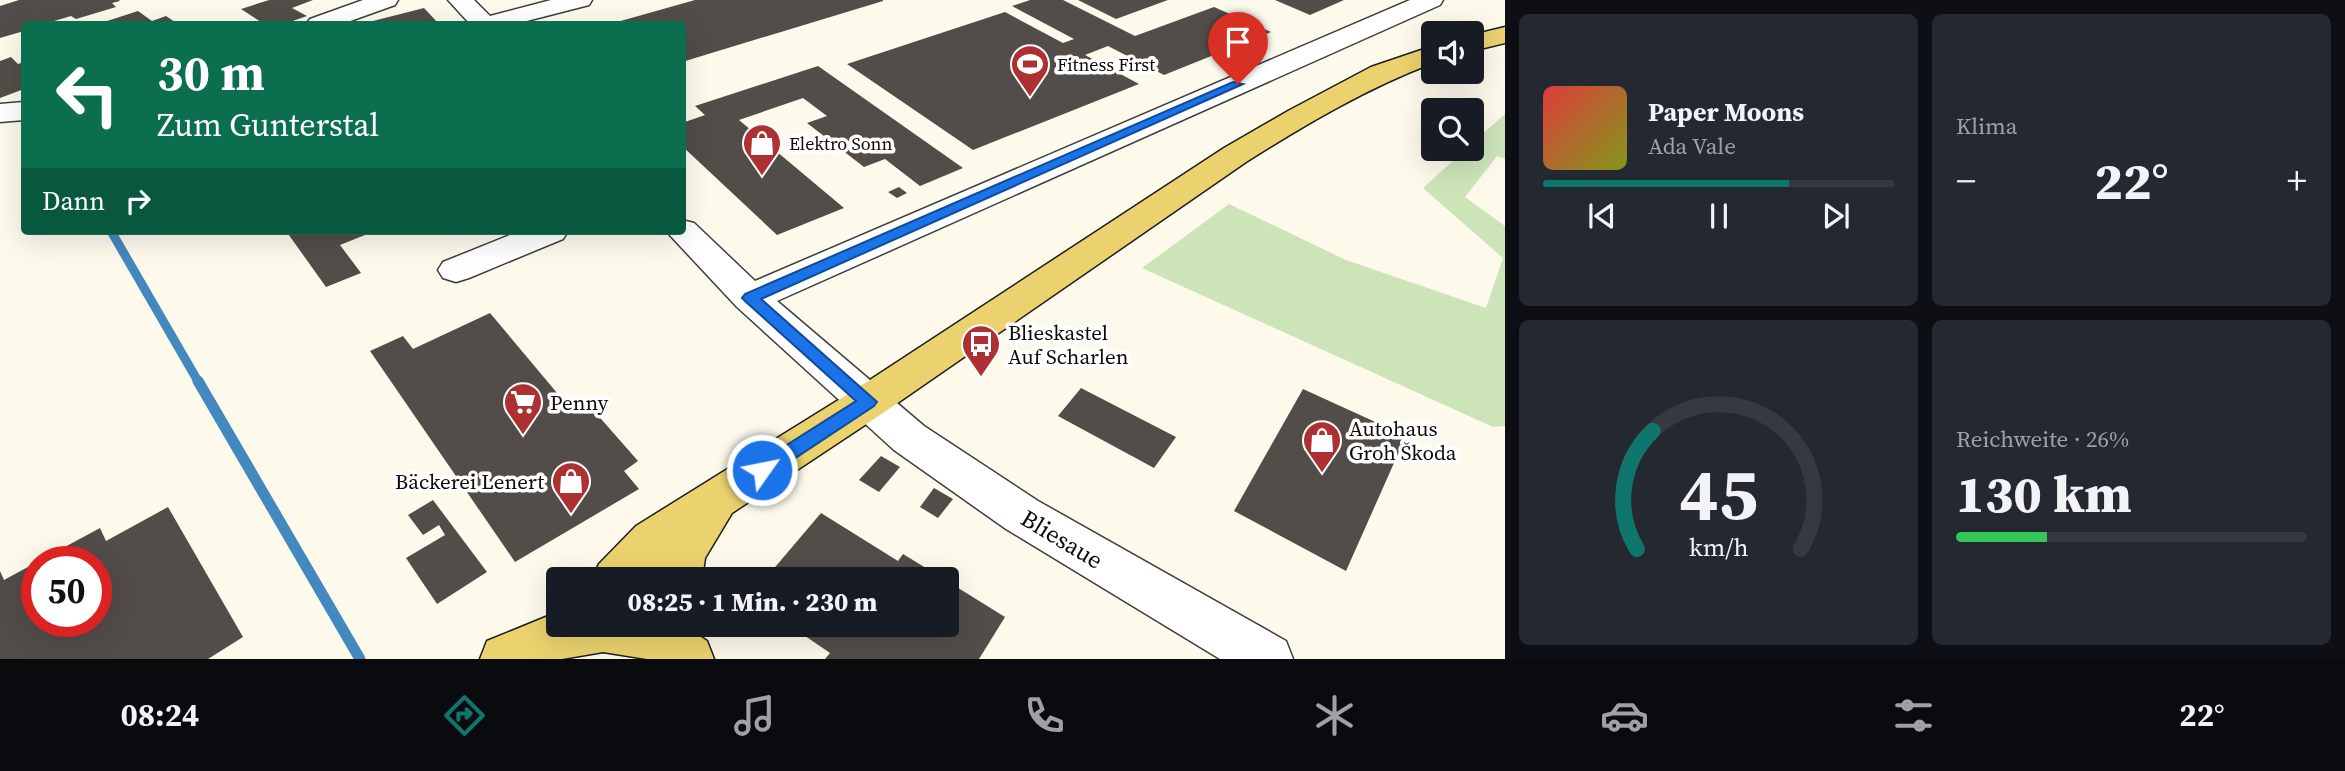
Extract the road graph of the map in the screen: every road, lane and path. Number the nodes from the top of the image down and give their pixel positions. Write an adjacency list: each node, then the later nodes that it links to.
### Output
1 (386, 0): 5 (street)
2 (460, 0): 6 (street)
3 (580, 0): 7 (street)
4 (1431, 0): 16 (street)
5 (327, 21)
6 (483, 21)
7 (498, 21)
8 (1505, 35): 9 (main road)
9 (1484, 40)
10 (1421, 58): 17 (main road)
11 (21, 111): 12 (street)
12 (0, 113)
13 (686, 234): 16 (street, Bliesaue)
14 (541, 235): 15 (street)
15 (456, 270)
16 (750, 298): 17 (street, Bliesaue)
17 (868, 402): 18 (main road); 27 (street, Bliesaue)
18 (719, 498): 19 (main road); 20 (main road)
19 (627, 567)
20 (679, 567)
21 (550, 637): 24 (main road)
22 (656, 637): 25 (main road)
23 (698, 637): 26 (main road)
24 (513, 657)
25 (688, 659)
26 (709, 659)
27 (1267, 659)

